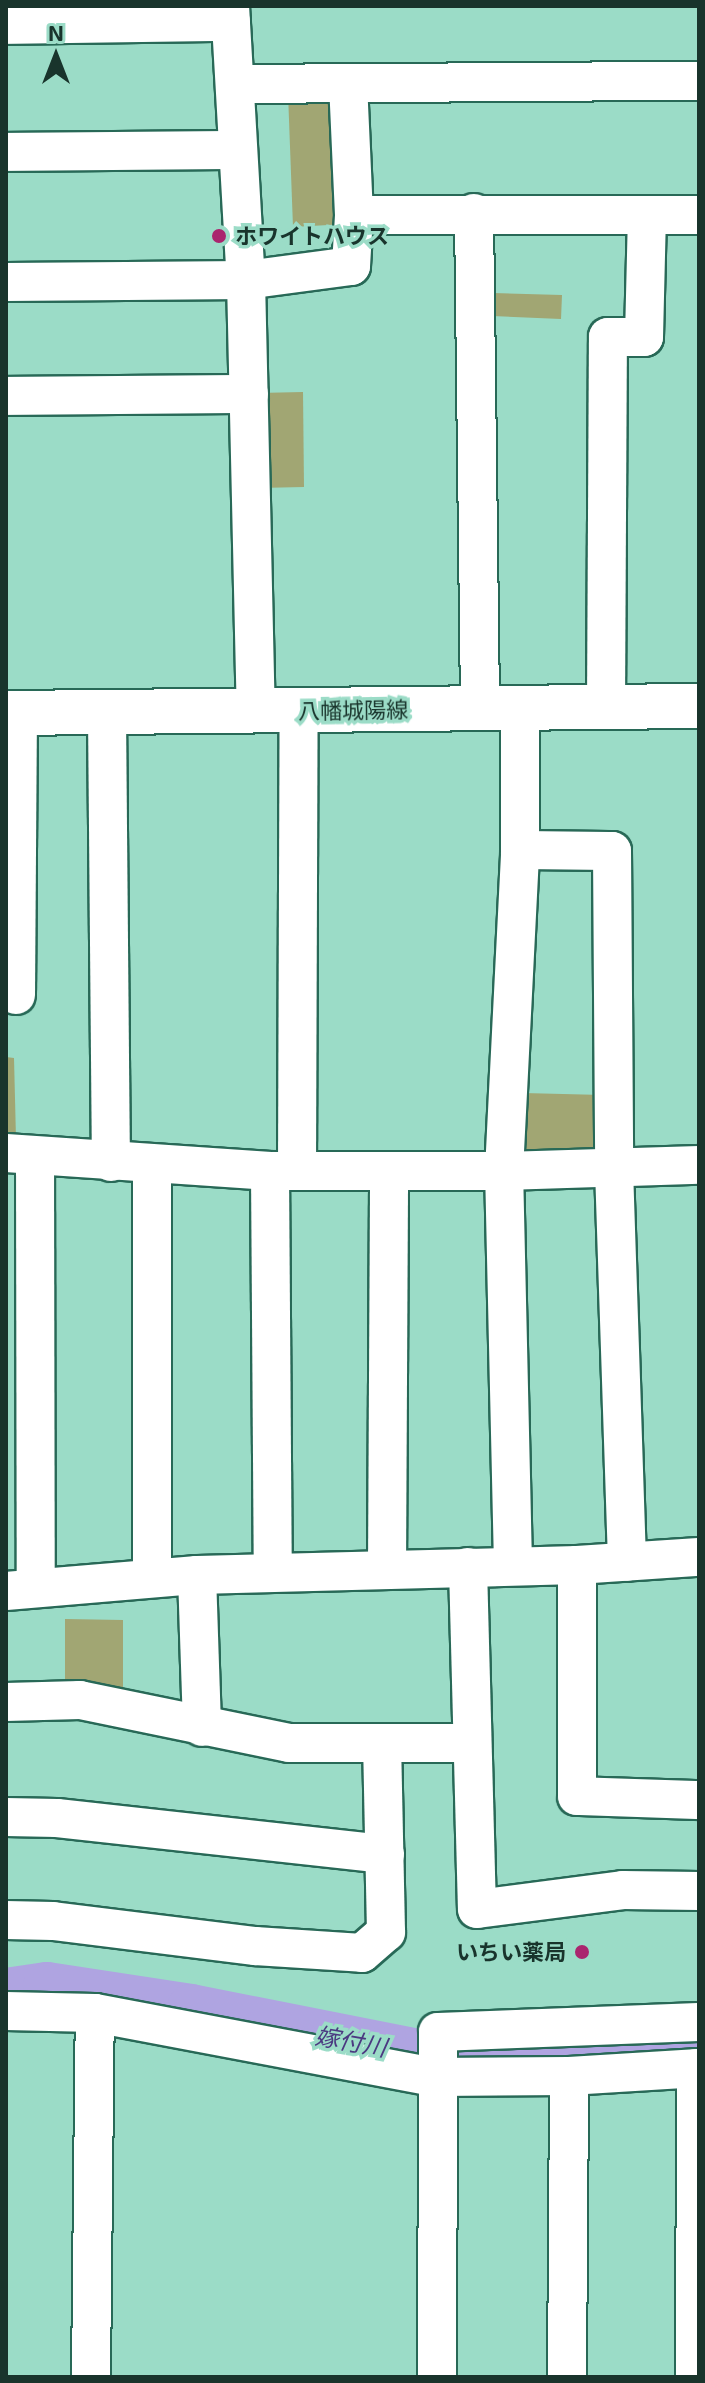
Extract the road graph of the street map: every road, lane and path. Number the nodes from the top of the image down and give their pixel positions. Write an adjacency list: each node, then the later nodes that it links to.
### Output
1 (231, 14): 2 (street); 4 (street)
2 (6, 25)
3 (699, 81): 5 (street)
4 (235, 84): 5 (street); 6 (street)
5 (348, 84): 9 (street)
6 (238, 150): 7 (street); 12 (street)
7 (6, 152)
8 (474, 213): 9 (street); 10 (street); 18 (street)
9 (354, 215): 12 (street)
10 (647, 215): 11 (street); 17 (street)
11 (699, 215)
12 (246, 280): 13 (street); 14 (street)
13 (6, 282)
14 (249, 394): 15 (street); 19 (street)
15 (6, 396)
16 (699, 706): 17 (main road, 八幡城陽線)
17 (606, 707): 18 (main road, 八幡城陽線)
18 (500, 708): 20 (main road, 八幡城陽線); 23 (street)
19 (256, 711): 20 (main road, 八幡城陽線); 22 (main road, 八幡城陽線)
20 (299, 711): 30 (street)
21 (12, 713): 22 (main road, 八幡城陽線); 24 (street)
22 (107, 713): 26 (street)
23 (520, 850): 29 (street); 31 (street)
24 (16, 995)
25 (20, 1154): 26 (street); 42 (street)
26 (111, 1162): 27 (street)
27 (152, 1165): 30 (street); 41 (street)
28 (699, 1165): 29 (street)
29 (614, 1169): 31 (street); 34 (street)
30 (284, 1171): 32 (street); 39 (street)
31 (504, 1171): 32 (street); 35 (street)
32 (389, 1172): 38 (street)
33 (699, 1557): 34 (street)
34 (627, 1562): 36 (street)
35 (513, 1565): 36 (street); 37 (street)
36 (577, 1565): 47 (street)
37 (468, 1567): 38 (street); 46 (street)
38 (387, 1570): 39 (street)
39 (273, 1572): 40 (street)
40 (197, 1575): 41 (street); 44 (street)
41 (152, 1577): 42 (street)
42 (21, 1589)
43 (6, 1702): 44 (street)
44 (202, 1727): 45 (street)
45 (382, 1743): 46 (street); 49 (street)
46 (471, 1743): 50 (street)
47 (699, 1800)
48 (6, 1817): 49 (street)
49 (385, 1854): 51 (street)
50 (699, 1891)
51 (6, 1920)
52 (6, 2011): 53 (street)
53 (95, 2013): 57 (street); 58 (street)
54 (699, 2022): 57 (street)
55 (698, 2068): 56 (street); 61 (street)
56 (569, 2076): 57 (street); 60 (street)
57 (435, 2077): 59 (street)
58 (91, 2377)
59 (437, 2377)
60 (567, 2377)
61 (695, 2377)

